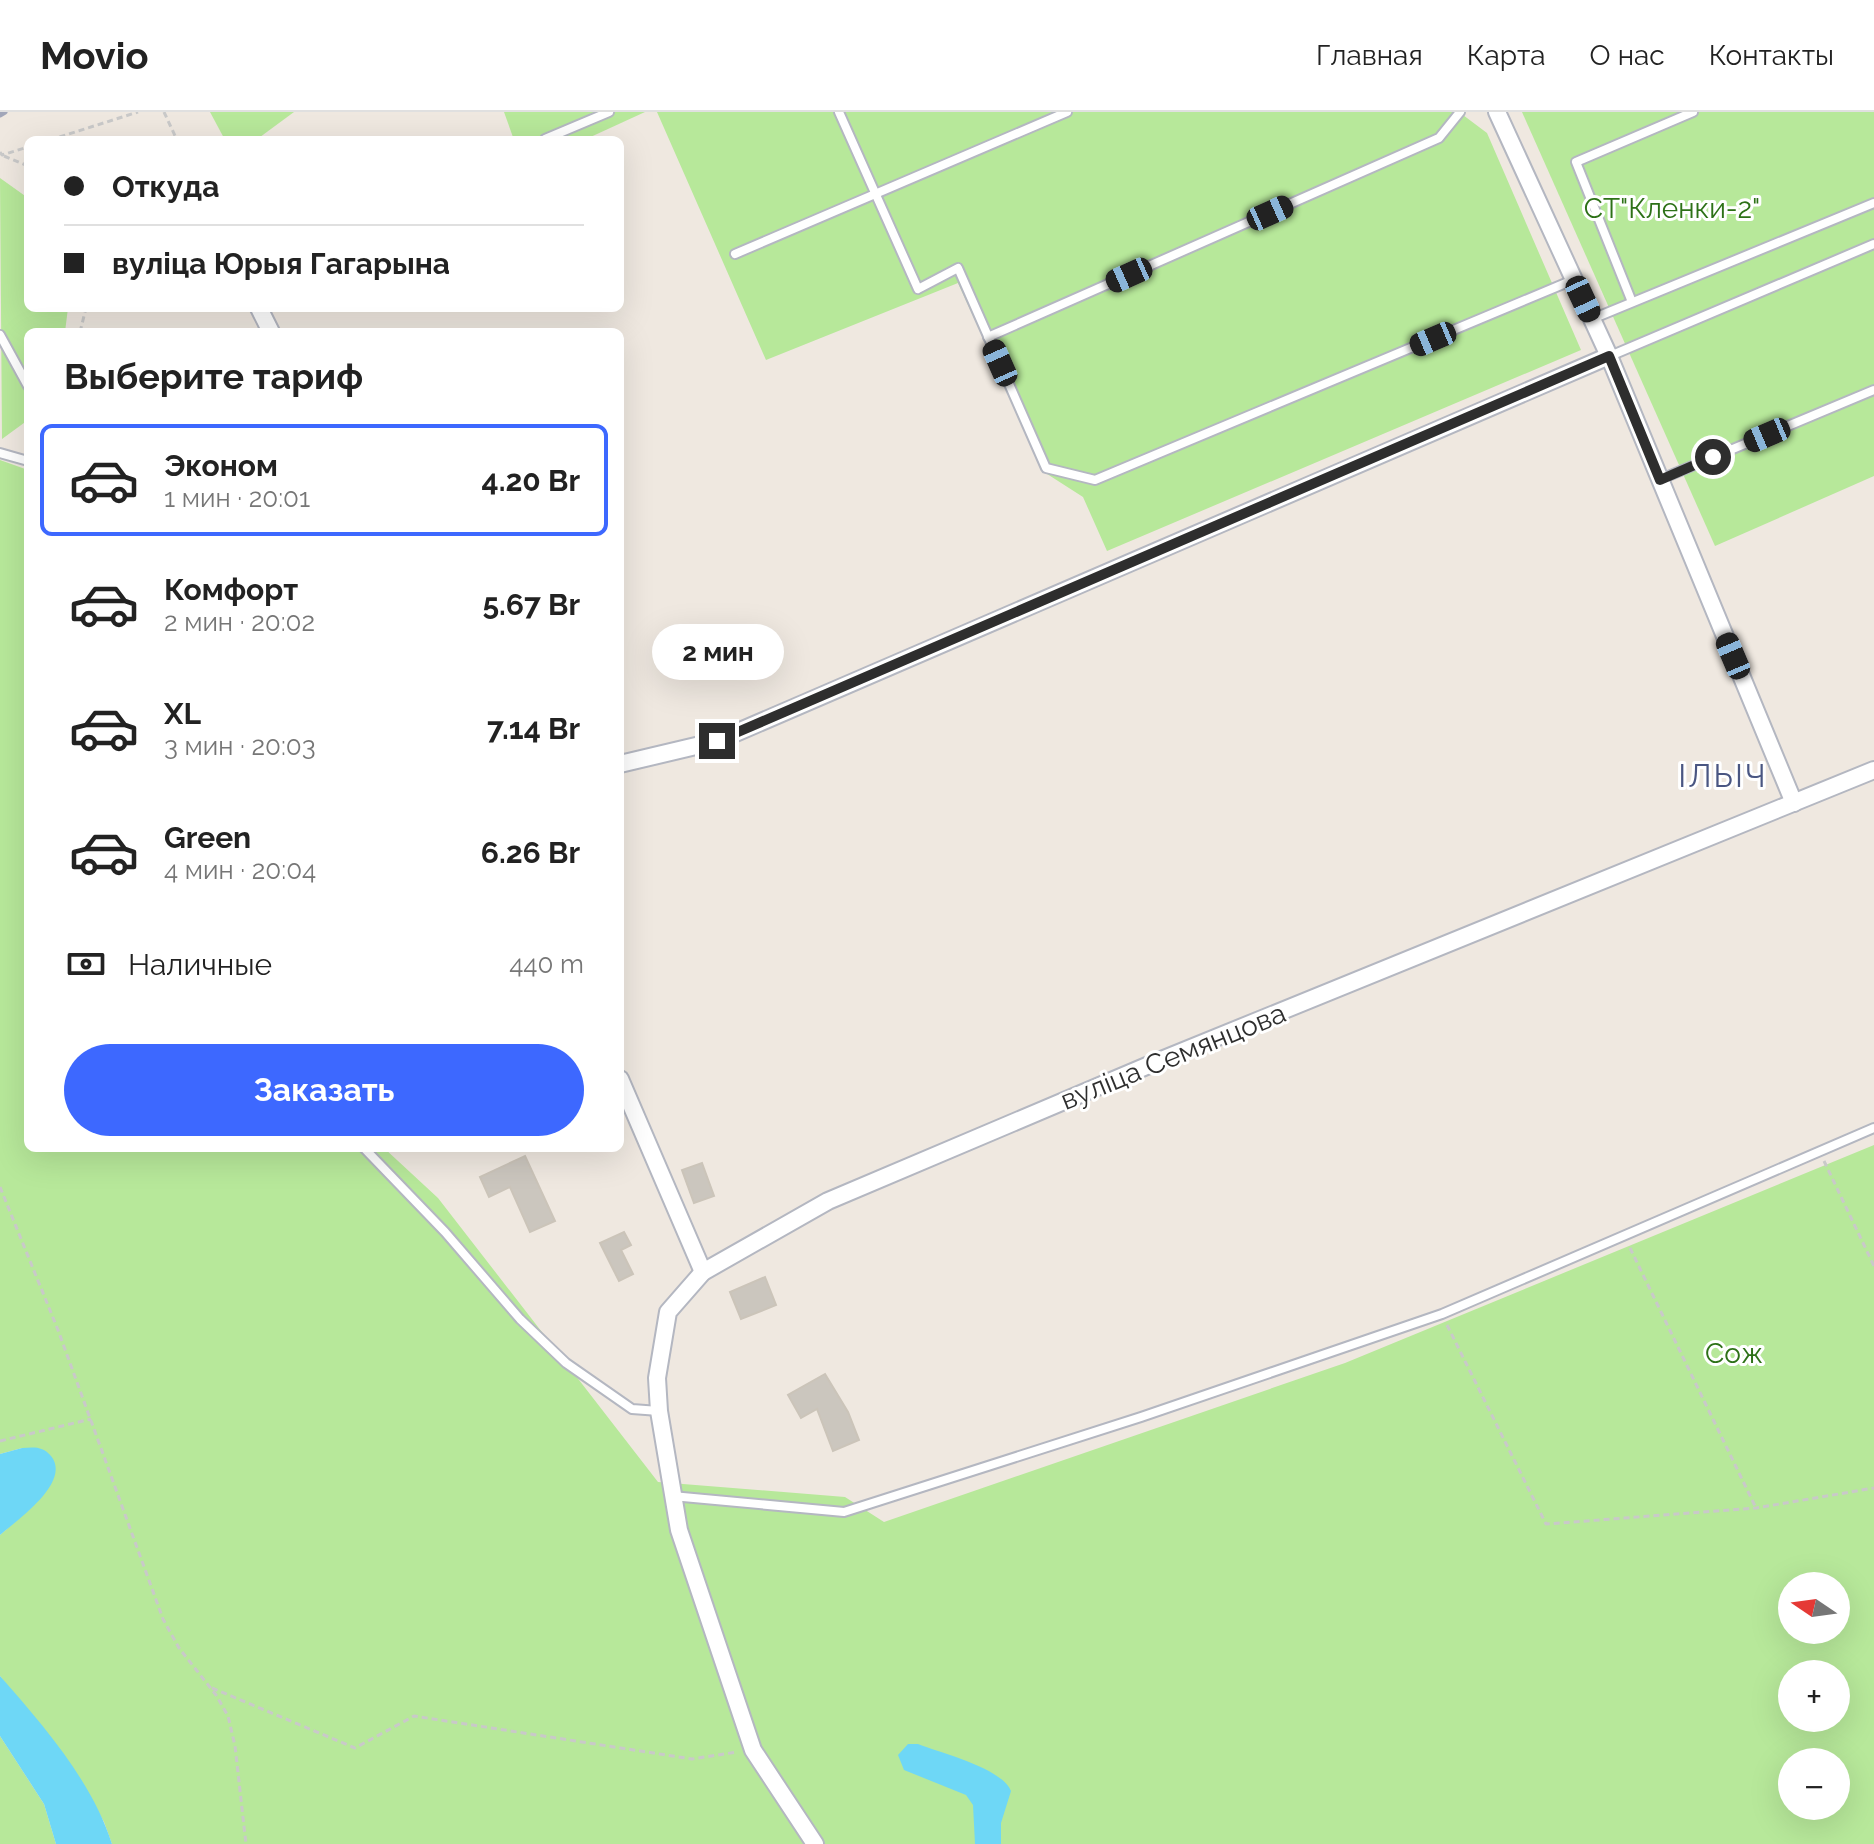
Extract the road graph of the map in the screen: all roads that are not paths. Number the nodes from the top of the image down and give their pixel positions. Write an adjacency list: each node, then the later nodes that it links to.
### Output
1 (609, 112): 7 (lane)
2 (839, 112): 8 (lane)
3 (1067, 112): 8 (lane)
4 (1497, 112): 12 (street)
5 (1693, 112): 13 (lane)
6 (1455, 113): 16 (lane)
7 (552, 136)
8 (875, 193): 11 (lane); 16 (lane)
9 (1874, 203): 13 (lane)
10 (1874, 244): 17 (lane)
11 (735, 254)
12 (1574, 280): 14 (street); 16 (lane)
13 (1632, 302): 14 (lane)
14 (1592, 319): 17 (street)
15 (0, 335): 18 (lane)
16 (988, 337)
17 (1609, 356): 22 (street); 23 (street)
18 (24, 379)
19 (1874, 390): 22 (lane)
20 (0, 453): 21 (lane)
21 (24, 460)
22 (1660, 480): 25 (street)
23 (624, 763)
24 (1874, 770): 25 (street, вуліца Семянцова)
25 (1794, 803): 29 (street, вуліца Семянцова)
26 (624, 1088): 29 (street)
27 (1874, 1128): 31 (lane)
28 (368, 1152): 30 (lane)
29 (703, 1272): 30 (street, вуліца Семянцова)
30 (659, 1411): 31 (street, вуліца Семянцова)
31 (671, 1496): 32 (street, вуліца Семянцова)
32 (815, 1844)

